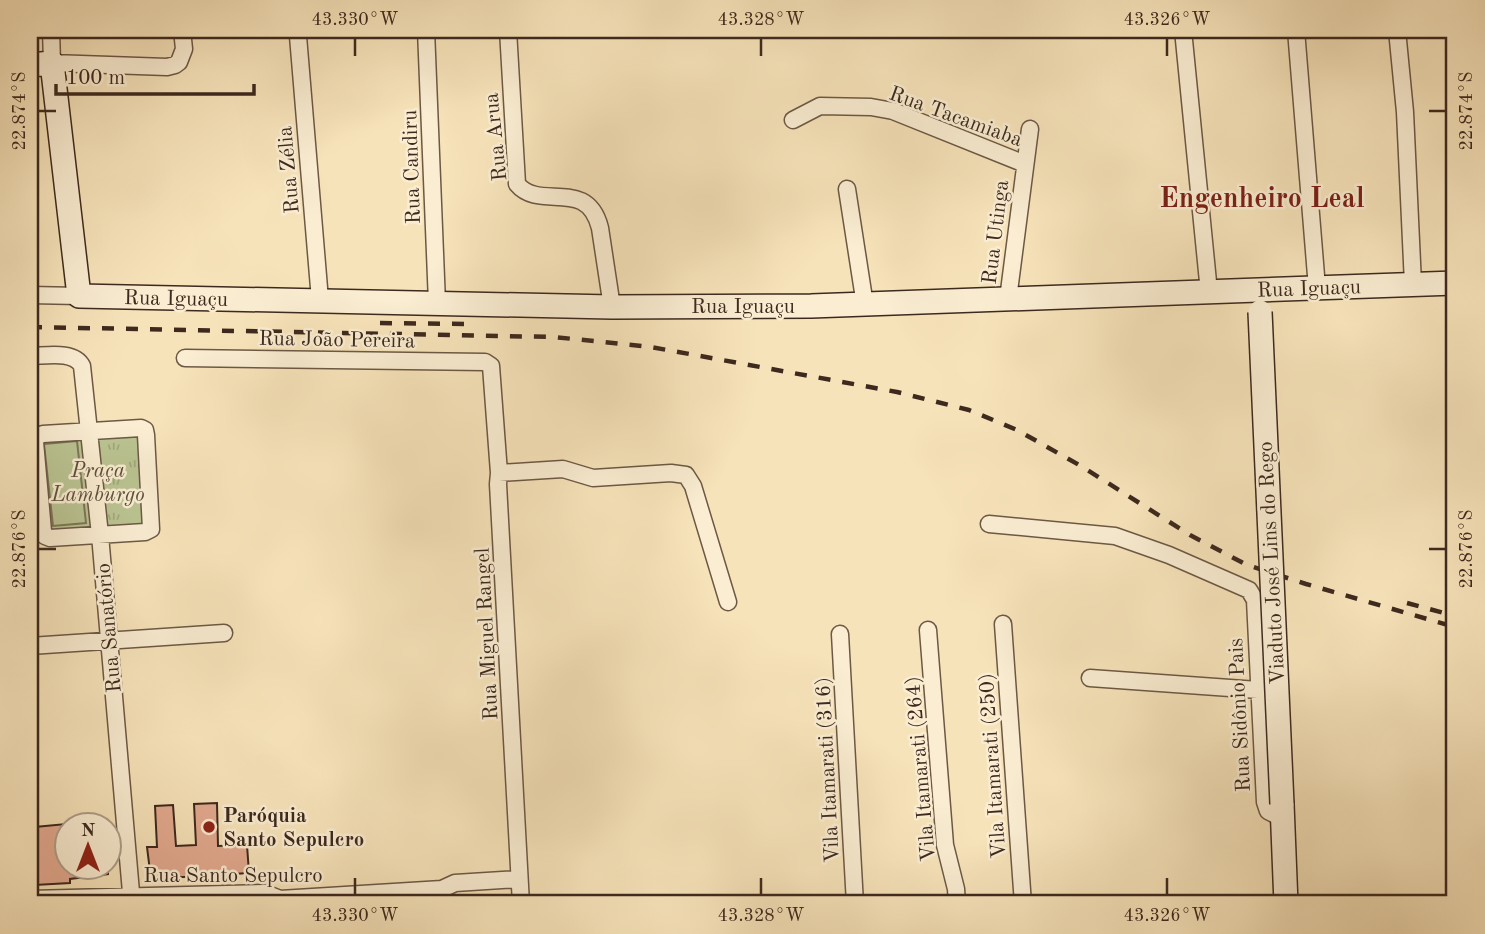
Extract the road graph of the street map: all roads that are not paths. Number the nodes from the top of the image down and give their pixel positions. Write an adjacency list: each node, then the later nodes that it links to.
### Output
1 (51, 30): 9 (street)
2 (182, 30): 9 (street)
3 (426, 30): 23 (street, Rua Candiru)
4 (508, 30): 25 (street, Rua Arua)
5 (1183, 30): 17 (street)
6 (1296, 30): 16 (street)
7 (1397, 30): 15 (street)
8 (298, 36): 21 (street, Rua Zélia)
9 (41, 64): 19 (main road)
10 (793, 120): 12 (street, Rua Tacamiaba)
11 (1030, 129): 12 (street, Rua Utinga)
12 (1025, 164): 20 (street, Rua Utinga)
13 (847, 189): 24 (street)
14 (1455, 283): 15 (main road, Rua Iguaçu)
15 (1413, 284): 16 (main road, Rua Iguaçu)
16 (1317, 288): 22 (main road, Rua Iguaçu)
17 (1209, 292): 20 (main road, Rua Iguaçu); 22 (main road, Rua Iguaçu)
18 (30, 295): 19 (street, Rua Iguaçu)
19 (79, 296): 21 (main road, Rua Iguaçu)
20 (1008, 299): 24 (main road, Rua Iguaçu)
21 (320, 300): 23 (main road, Rua Iguaçu)
22 (1259, 301): 42 (main road, Viaduto José Lins do Rego, bridge)
23 (438, 303): 25 (main road, Rua Iguaçu)
24 (865, 305): 25 (main road, Rua Iguaçu)
25 (612, 307)
26 (30, 356): 29 (street, Rua Sanatório)
27 (185, 358): 28 (street, Rua João Pereira)
28 (489, 364): 30 (street, Rua Miguel Rangel)
29 (89, 431): 32 (street, Rua Sanatório); 32 (street); 32 (street)
30 (499, 473): 33 (street); 43 (street, Rua Miguel Rangel)
31 (989, 524): 41 (street, Rua Sidônio Pais)
32 (100, 535): 38 (street, Rua Sanatório)
33 (727, 603)
34 (1003, 624): 49 (street, Vila Itamarati (250))
35 (928, 630): 48 (street, Vila Itamarati (264))
36 (224, 633): 38 (street)
37 (841, 634): 47 (street, Vila Itamarati (316))
38 (109, 640): 39 (street); 45 (street, Rua Sanatório)
39 (30, 646)
40 (1090, 678): 41 (street)
41 (1258, 690): 42 (street, Rua Sidônio Pais)
42 (1282, 809): 50 (main road, Viaduto José Lins do Rego)
43 (519, 878): 45 (street, Rua Santo Sepulcro); 46 (street, Rua Miguel Rangel)
44 (30, 899): 45 (street, Rua Santo Sepulcro)
45 (132, 900)
46 (521, 904)
47 (855, 904)
48 (957, 904)
49 (1023, 904)
50 (1286, 904)

